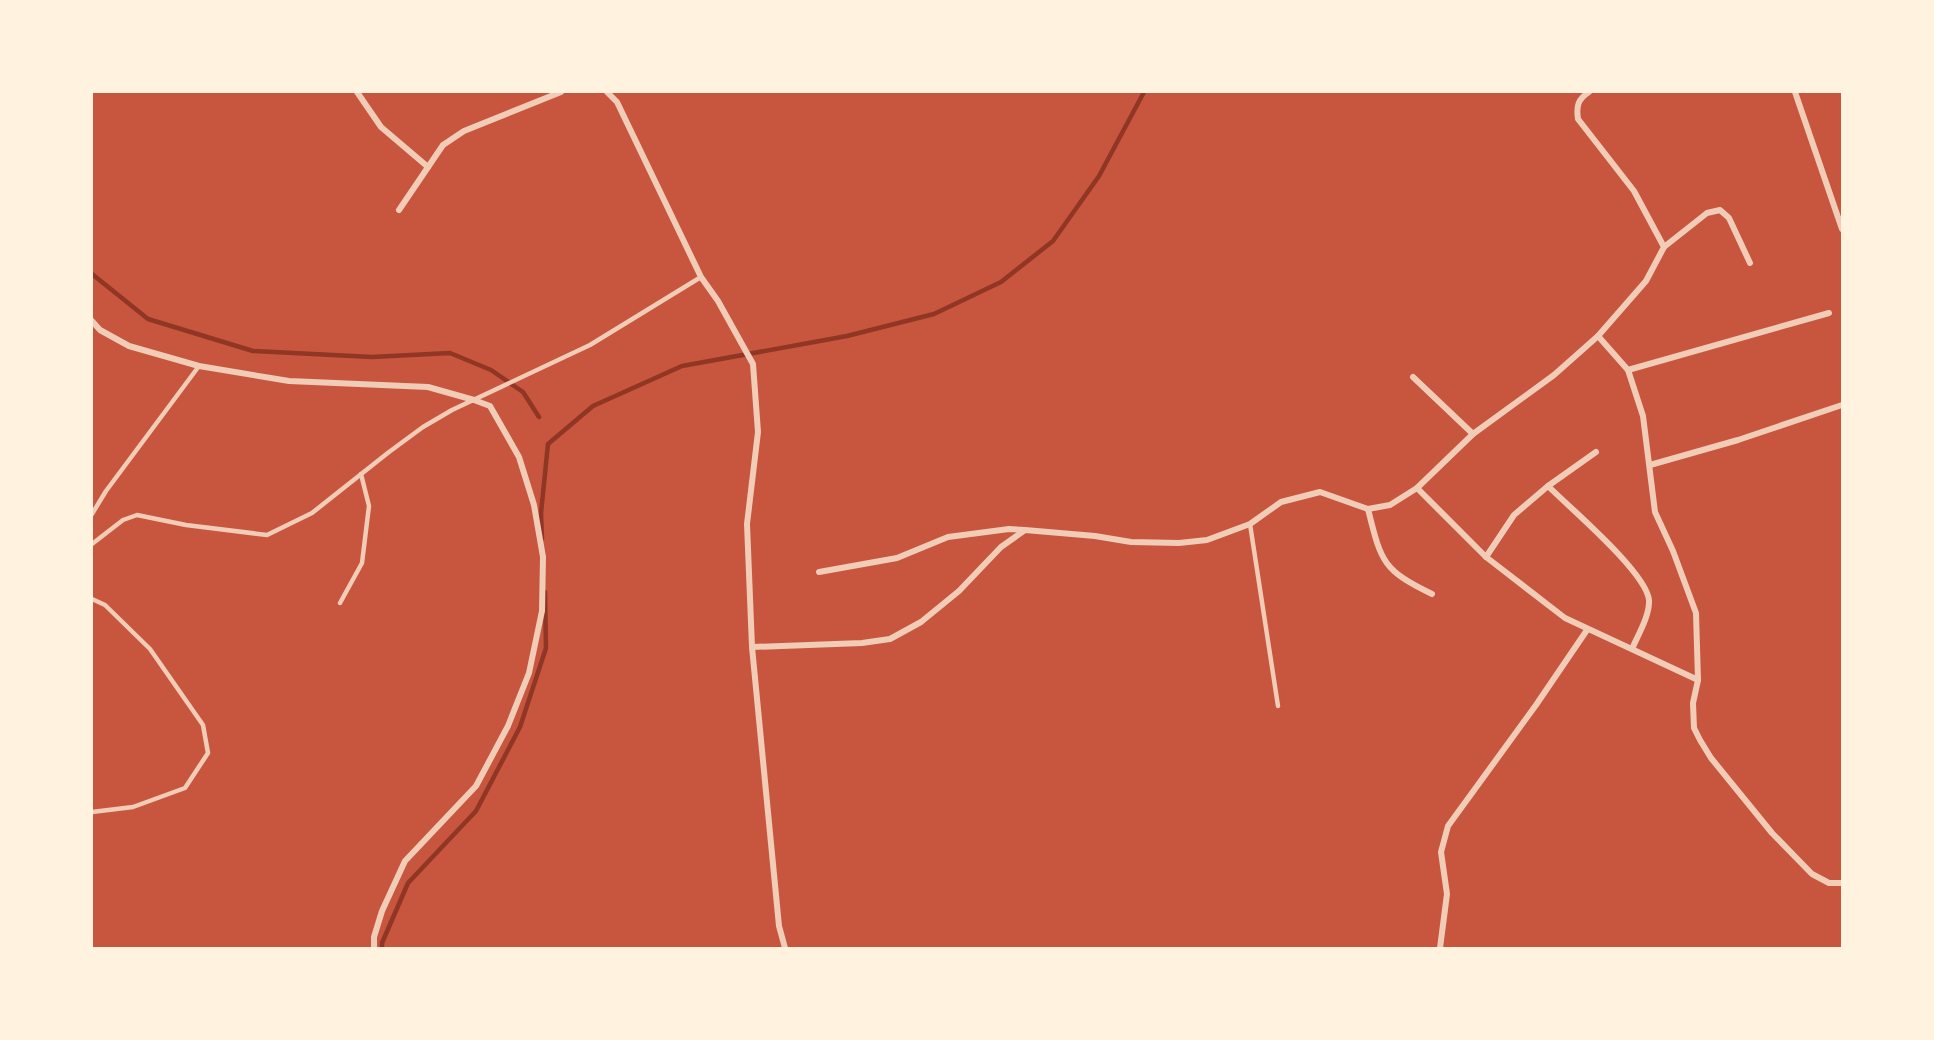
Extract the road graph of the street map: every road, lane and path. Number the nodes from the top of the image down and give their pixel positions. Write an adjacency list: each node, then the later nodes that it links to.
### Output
1 (357, 92): 6 (street)
2 (561, 92): 6 (street)
3 (607, 92): 11 (street)
4 (1589, 92): 9 (street)
5 (1795, 92): 8 (street)
6 (428, 167): 7 (street)
7 (399, 210)
8 (1842, 229)
9 (1664, 247): 10 (street); 14 (street)
10 (1750, 263)
11 (701, 277): 18 (lane); 37 (street)
12 (1829, 313): 16 (street)
13 (92, 321): 15 (street)
14 (1598, 336): 16 (street); 20 (street)
15 (199, 366): 18 (street); 27 (lane)
16 (1628, 369): 22 (street)
17 (1413, 377): 20 (street)
18 (474, 400): 23 (lane); 43 (street)
19 (1842, 405): 22 (street)
20 (1473, 434): 25 (street)
21 (1596, 452): 24 (street)
22 (1650, 465): 39 (street)
23 (362, 474): 30 (lane); 35 (lane)
24 (1548, 486): 31 (street); 38 (street)
25 (1418, 488): 26 (street); 31 (street)
26 (1368, 509): 28 (street); 33 (street)
27 (92, 514)
28 (1250, 524): 29 (street); 40 (lane)
29 (1025, 530): 32 (street); 37 (street)
30 (92, 544)
31 (1486, 557): 36 (street)
32 (819, 573)
33 (1432, 594)
34 (92, 599): 41 (lane)
35 (340, 603)
36 (1587, 630): 38 (street); 45 (street)
37 (752, 647): 44 (street)
38 (1632, 649): 39 (street)
39 (1698, 680): 42 (street)
40 (1278, 706)
41 (92, 812)
42 (1842, 883)
43 (374, 948)
44 (785, 948)
45 (1440, 948)

